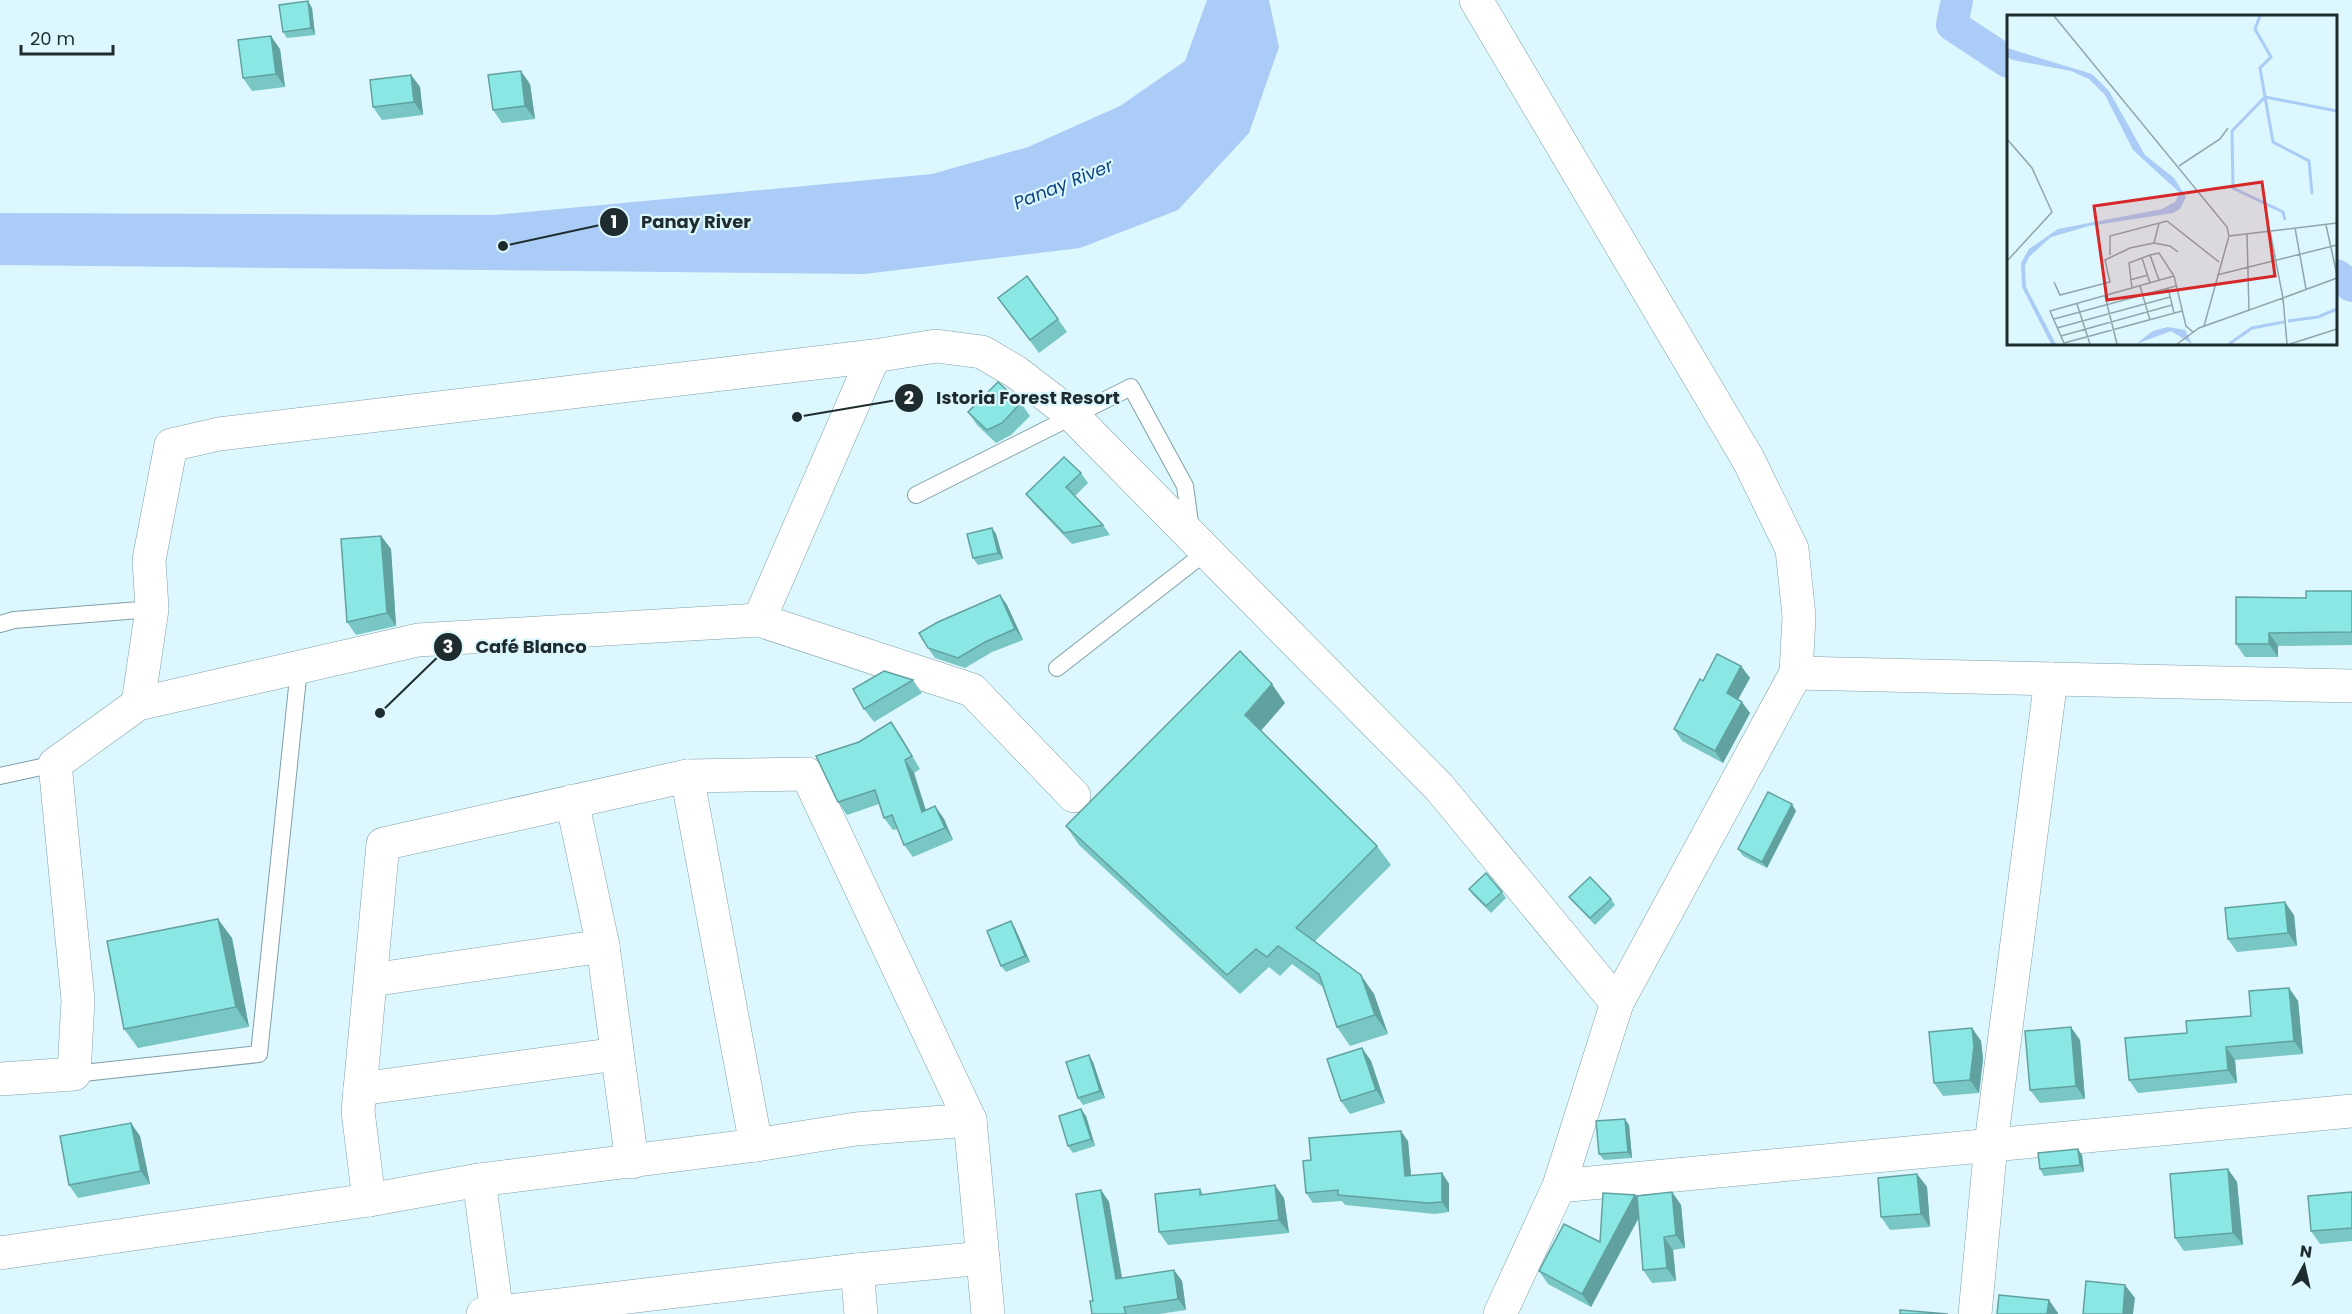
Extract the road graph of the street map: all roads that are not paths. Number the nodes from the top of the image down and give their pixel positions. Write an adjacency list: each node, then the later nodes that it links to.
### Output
1 (1476, 0): 11 (street)
2 (874, 356): 3 (street); 6 (street); 7 (street)
3 (1072, 416): 4 (lane); 5 (street); 5 (lane)
4 (916, 495)
5 (1198, 545): 10 (lane); 22 (street)
6 (152, 609): 8 (lane); 14 (street)
7 (759, 620): 9 (street); 18 (street)
8 (0, 624)
9 (299, 668): 14 (street); 24 (lane)
10 (1057, 668)
11 (1796, 673): 12 (street); 22 (street)
12 (2051, 679): 13 (street); 29 (street)
13 (2352, 686)
14 (138, 704): 15 (street)
15 (55, 764): 16 (lane); 24 (street)
16 (0, 776)
17 (687, 776): 19 (street); 28 (street); 30 (street)
18 (1074, 796)
19 (572, 801): 20 (street); 21 (street)
20 (603, 946): 21 (street); 23 (street)
21 (371, 980): 26 (street)
22 (1617, 1004): 33 (street)
23 (617, 1054): 26 (street); 31 (street)
24 (74, 1074): 25 (street)
25 (0, 1079)
26 (360, 1089): 34 (street)
27 (2352, 1111): 29 (street)
28 (970, 1120): 30 (street); 36 (street)
29 (1990, 1144): 33 (street); 42 (street)
30 (756, 1145): 31 (street)
31 (632, 1161): 32 (street)
32 (479, 1180): 34 (street); 38 (street)
33 (1559, 1186): 41 (street)
34 (369, 1200): 35 (street)
35 (0, 1253)
36 (982, 1258): 37 (street); 40 (street)
37 (856, 1270): 38 (street); 39 (street)
38 (492, 1313)
39 (861, 1314)
40 (988, 1314)
41 (1500, 1314)
42 (1975, 1314)

